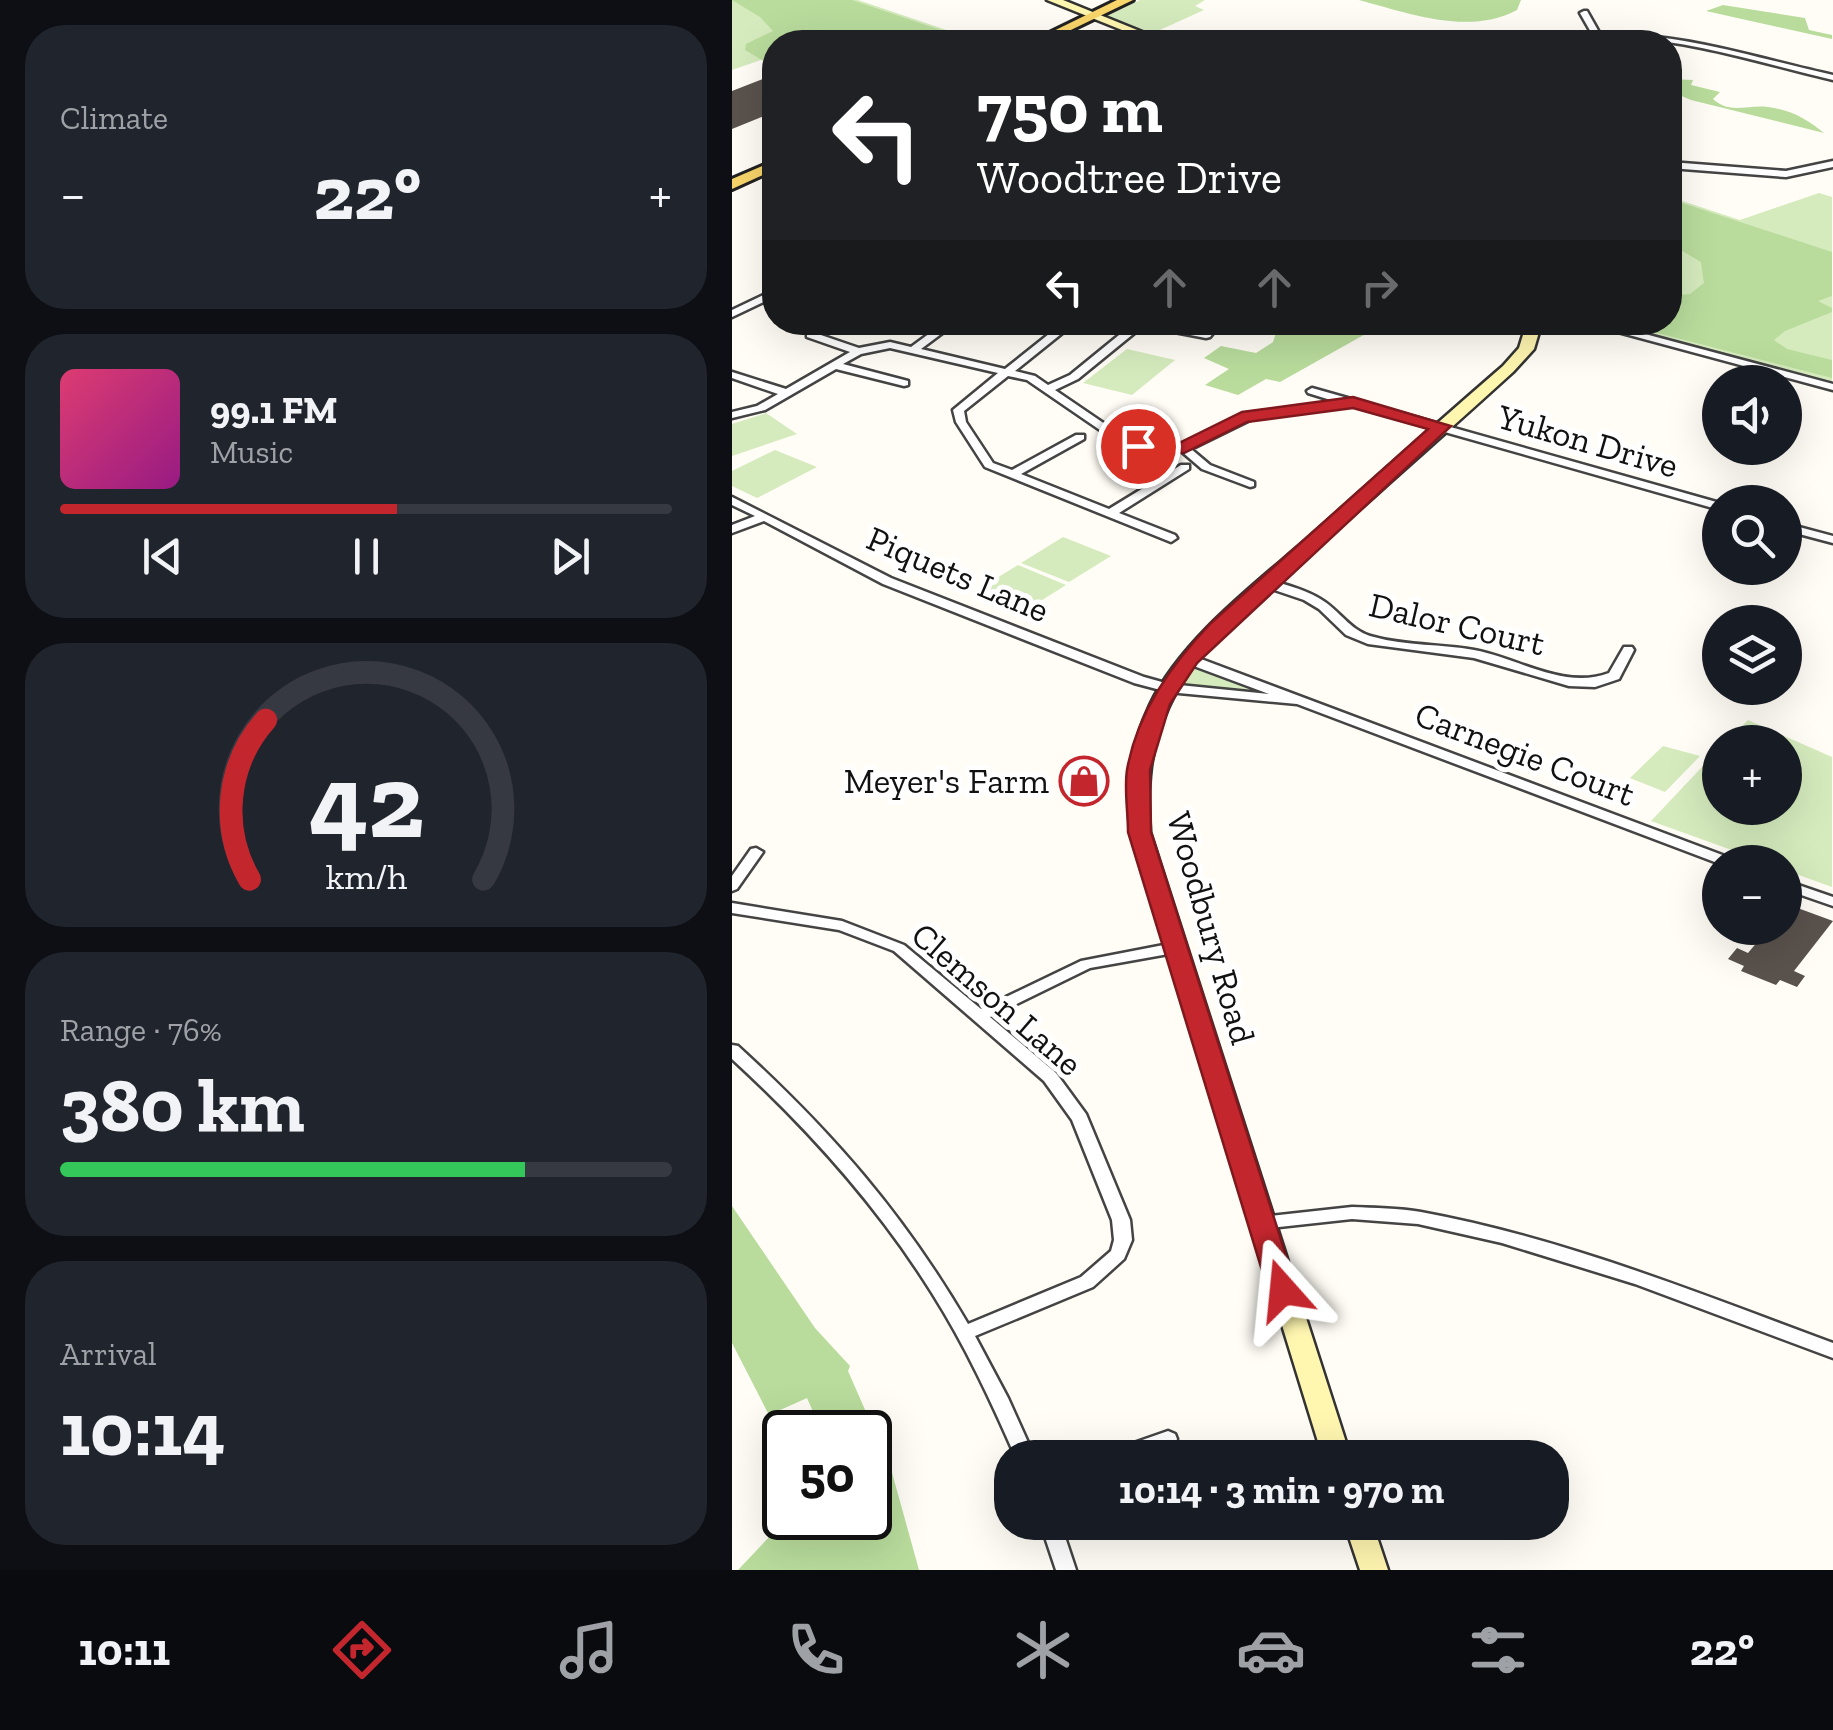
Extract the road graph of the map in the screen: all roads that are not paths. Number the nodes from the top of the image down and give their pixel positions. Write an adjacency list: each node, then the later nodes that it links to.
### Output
1 (1053, 0): 4 (main road)
2 (1126, 0): 4 (main road)
3 (1584, 13): 7 (street)
4 (1094, 16): 5 (main road); 6 (main road)
5 (1063, 30)
6 (1130, 30)
7 (1594, 30)
8 (1682, 41): 9 (street)
9 (1832, 78)
10 (1832, 164): 11 (street)
11 (1682, 166)
12 (762, 171): 13 (main road)
13 (732, 185)
14 (762, 299): 15 (street)
15 (732, 314)
16 (811, 335): 23 (street)
17 (934, 335): 22 (street)
18 (1055, 335): 25 (street)
19 (1127, 335): 29 (street)
20 (1531, 335): 34 (main road, Woodbury Road)
21 (1635, 335): 28 (street)
22 (914, 349): 23 (street); 25 (street)
23 (858, 351): 24 (street)
24 (834, 365): 27 (street); 31 (street)
25 (1008, 372): 29 (street); 38 (street)
26 (732, 375): 31 (street)
27 (904, 382)
28 (1832, 387)
29 (1048, 388): 36 (street)
30 (1312, 391): 32 (street, Yukon Drive)
31 (787, 393): 33 (street)
32 (1353, 403): 34 (street, Yukon Drive); 36 (street)
33 (732, 417)
34 (1442, 426): 41 (street, Yukon Drive); 48 (main road, Woodbury Road)
35 (1080, 438): 38 (street)
36 (1184, 448): 39 (street)
37 (1185, 467): 42 (street)
38 (1010, 475): 42 (street)
39 (1250, 484)
40 (732, 500): 43 (street, Piquets Lane)
41 (1702, 502)
42 (1111, 514): 46 (street)
43 (764, 517): 44 (street); 51 (street, Piquets Lane)
44 (732, 529)
45 (1802, 531): 47 (street)
46 (1171, 538)
47 (1832, 540)
48 (1266, 583): 49 (street, Dalor Court); 50 (main road, Woodbury Road)
49 (1628, 650)
50 (1188, 659): 51 (main road, Woodbury Road); 52 (street, Carnegie Court)
51 (1168, 688): 52 (street, Carnegie Court); 59 (main road, Woodbury Road)
52 (1302, 702): 54 (street, Carnegie Court)
53 (756, 852): 55 (street)
54 (1702, 852)
55 (732, 886)
56 (1802, 891): 57 (street)
57 (1832, 902)
58 (732, 908): 60 (street, Clemson Lane)
59 (1174, 948): 60 (street); 62 (main road, Woodbury Road)
60 (980, 1016): 63 (street, Clemson Lane)
61 (732, 1050): 63 (street)
62 (1261, 1223): 64 (street); 68 (main road, Woodbury Road)
63 (966, 1332): 66 (street)
64 (1832, 1350)
65 (1168, 1439): 67 (street)
66 (1019, 1440)
67 (1165, 1440)
68 (1331, 1440)
69 (1056, 1540): 71 (street)
70 (1364, 1540): 72 (main road)
71 (1066, 1570)
72 (1374, 1570)

